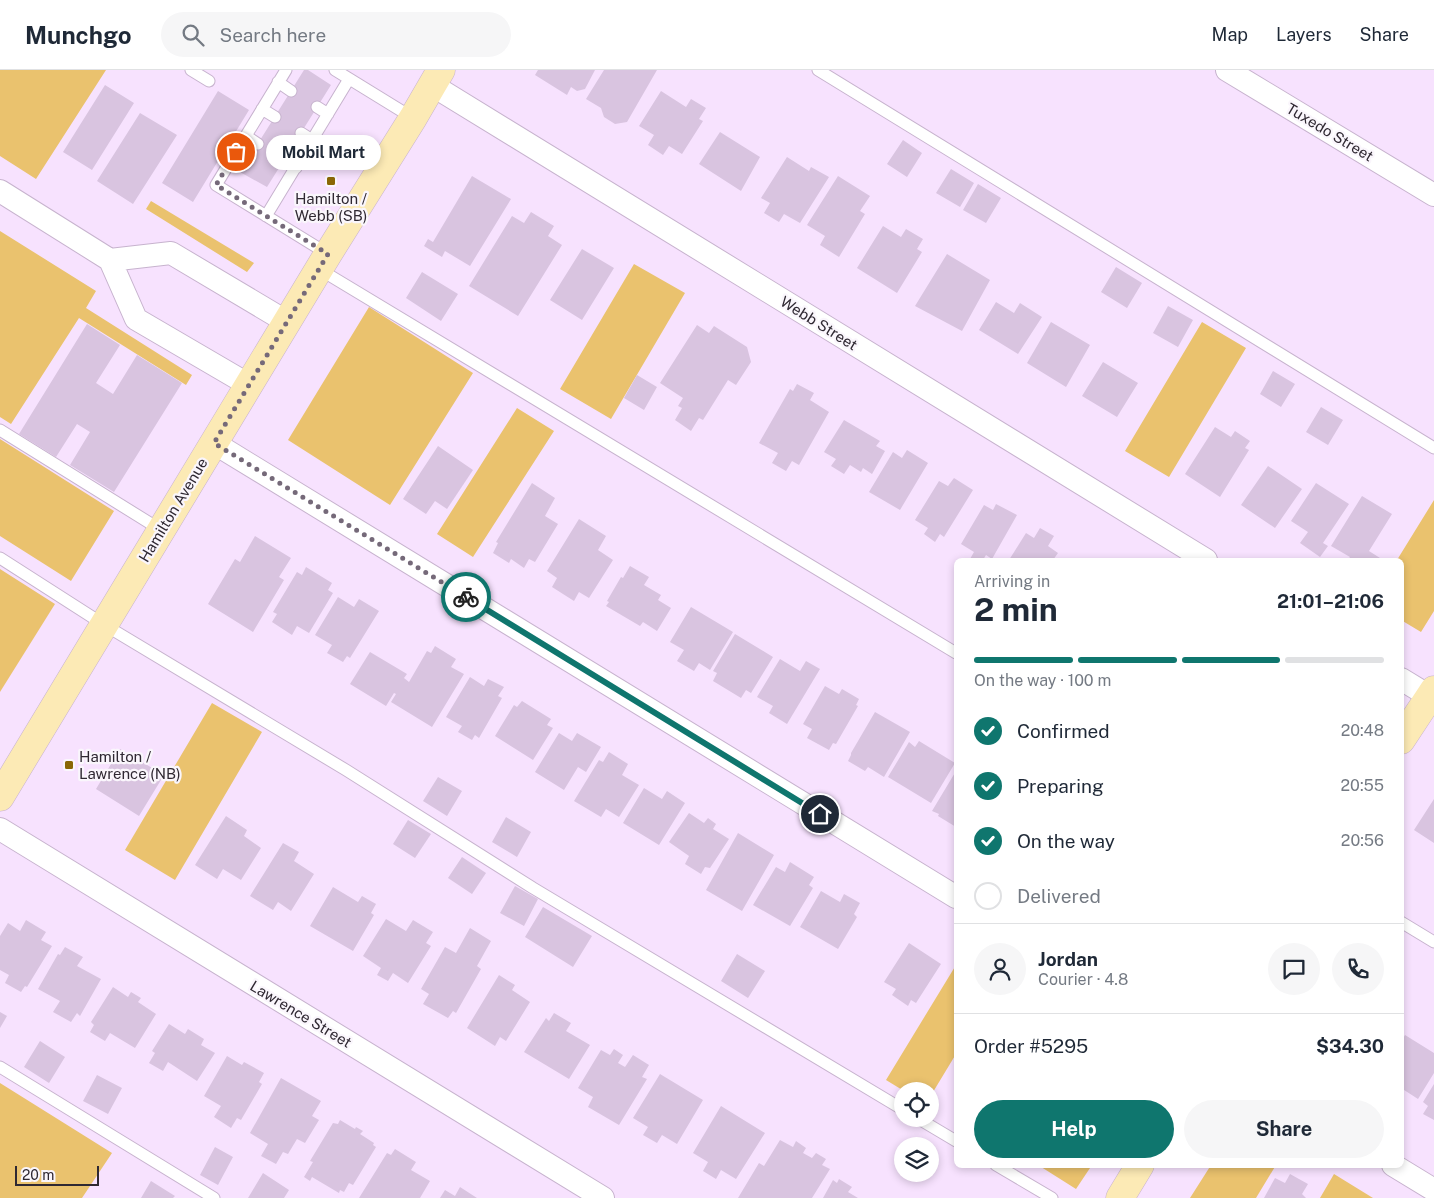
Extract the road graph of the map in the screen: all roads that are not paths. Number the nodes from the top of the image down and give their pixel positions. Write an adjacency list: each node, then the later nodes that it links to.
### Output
1 (191, 70): 8 (lane)
2 (286, 70): 9 (lane)
3 (335, 70): 7 (lane)
4 (818, 70): 31 (lane)
5 (1227, 70): 23 (street, Tuxedo Street)
6 (436, 78): 15 (main road, Hamilton Avenue); 34 (street, Webb Street)
7 (349, 79): 13 (lane); 15 (lane)
8 (209, 81)
9 (278, 82): 10 (lane); 12 (lane)
10 (291, 91)
11 (317, 107): 13 (lane)
12 (262, 109): 14 (lane); 17 (lane)
13 (328, 114): 18 (lane)
14 (275, 117)
15 (413, 118): 26 (main road, Hamilton Avenue)
16 (301, 133): 18 (lane)
17 (246, 136): 19 (lane); 24 (lane)
18 (312, 140): 21 (lane)
19 (258, 144)
20 (284, 160): 21 (lane)
21 (296, 168): 24 (lane)
22 (0, 191): 25 (street)
23 (1434, 195)
24 (266, 216): 26 (lane)
25 (110, 260): 27 (street); 28 (street)
26 (324, 262): 27 (main road, Hamilton Avenue); 36 (lane)
27 (287, 322): 28 (main road, Hamilton Avenue)
28 (249, 385): 30 (main road, Hamilton Avenue)
29 (0, 430): 32 (lane)
30 (214, 443): 32 (main road, Hamilton Avenue); 42 (street)
31 (1434, 448)
32 (161, 530): 35 (main road, Hamilton Avenue)
33 (0, 558): 35 (lane)
34 (1203, 558)
35 (103, 624): 40 (main road, Hamilton Avenue); 46 (lane)
36 (954, 652)
37 (1404, 681): 38 (street)
38 (1433, 695): 39 (main road)
39 (1404, 736)
40 (0, 797)
41 (0, 829): 54 (street, Lawrence Street)
42 (954, 896)
43 (1404, 924): 44 (lane)
44 (1434, 942)
45 (0, 1067): 53 (lane)
46 (894, 1104)
47 (932, 1127): 48 (lane)
48 (954, 1140)
49 (1001, 1168): 55 (lane)
50 (1138, 1168): 56 (main road)
51 (1398, 1168): 52 (street)
52 (1434, 1190)
53 (214, 1198)
54 (603, 1198)
55 (1052, 1198)
56 (1120, 1198)

